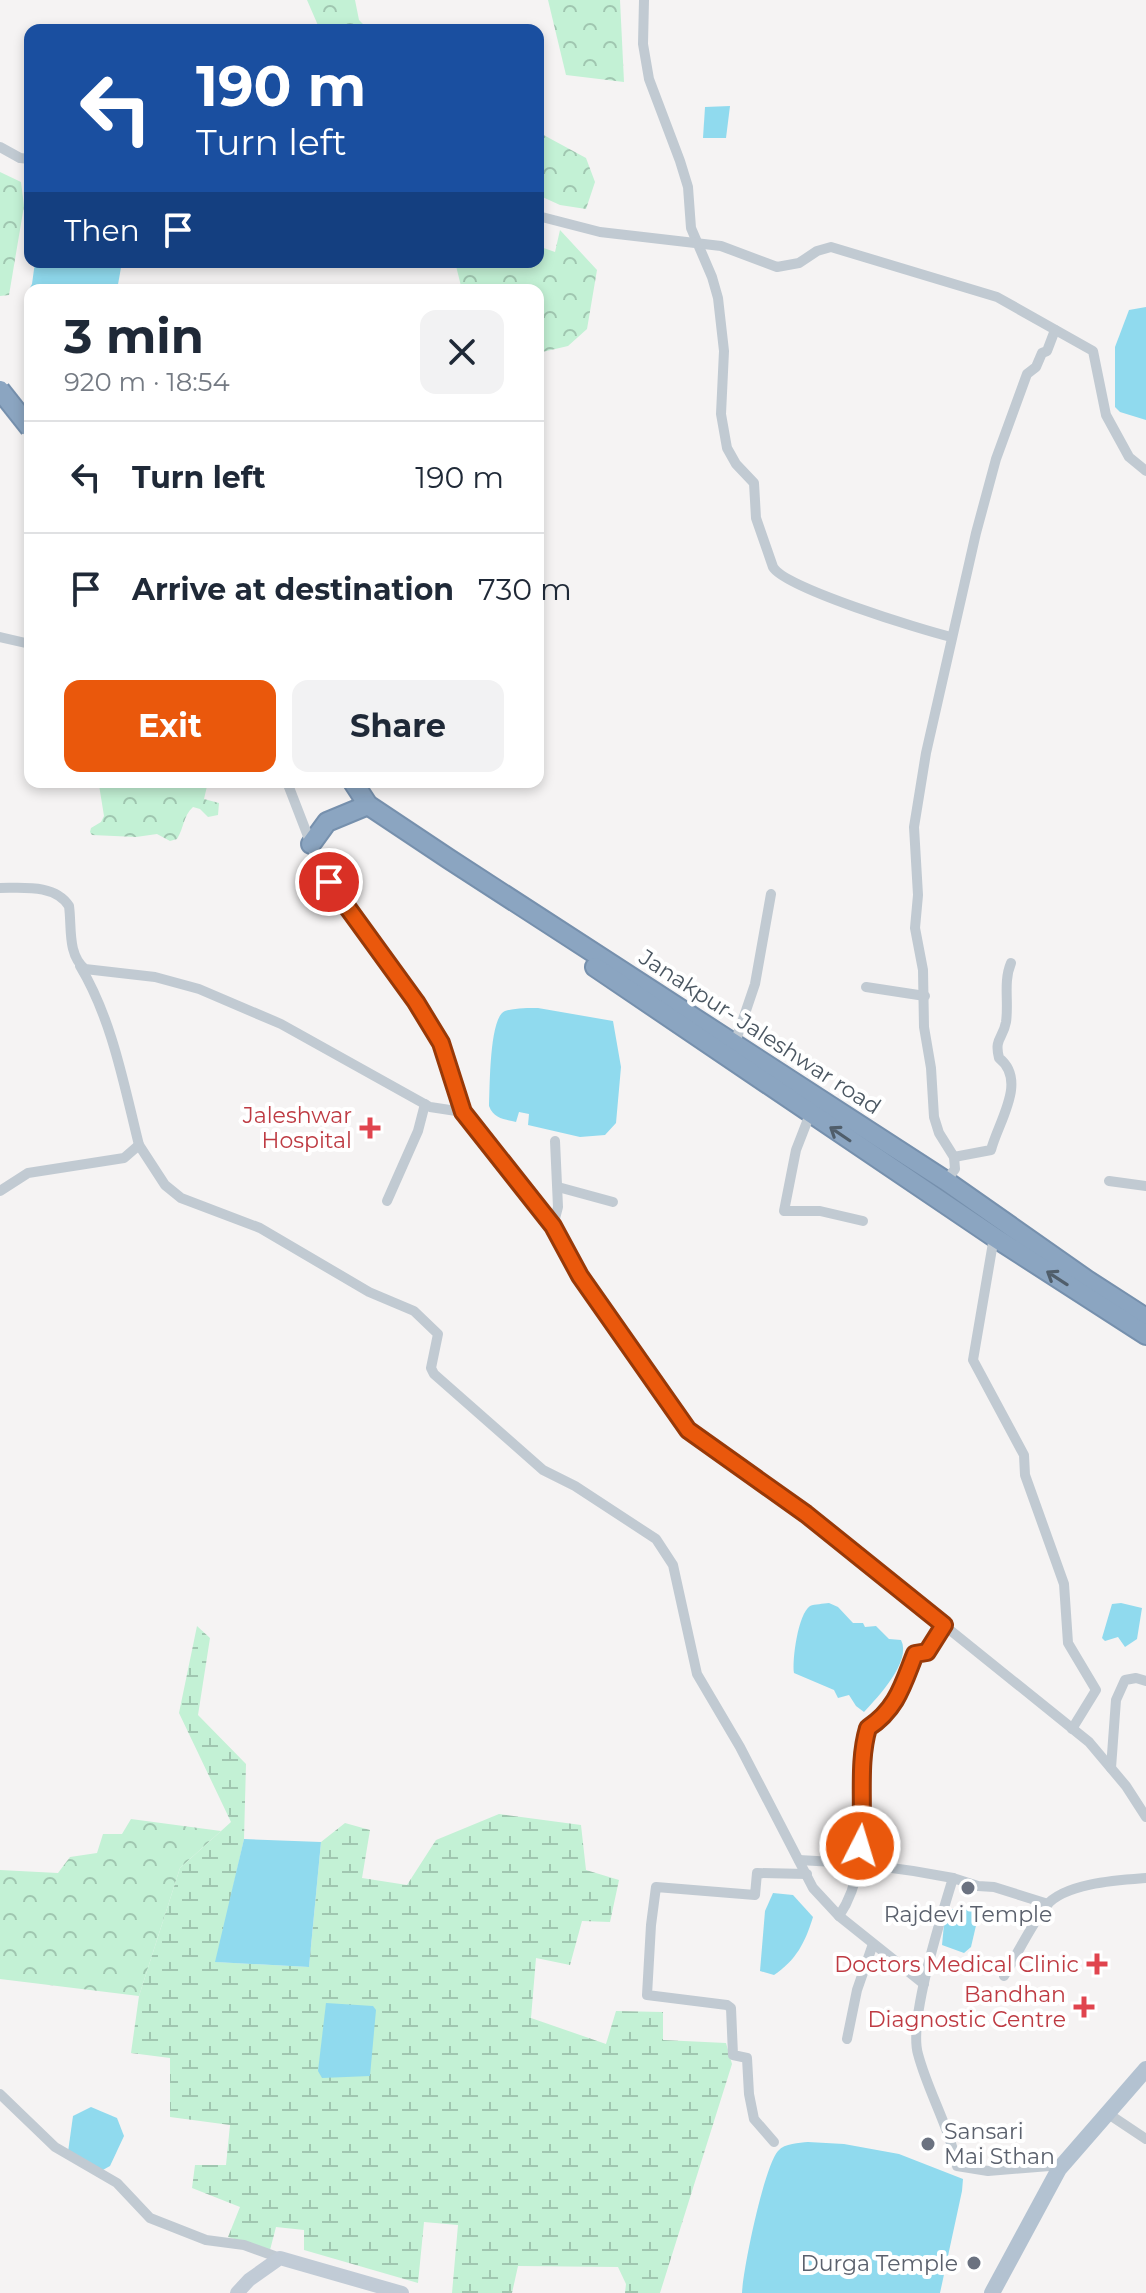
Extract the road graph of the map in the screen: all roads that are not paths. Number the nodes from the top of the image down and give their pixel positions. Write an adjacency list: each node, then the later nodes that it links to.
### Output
1 (644, 0): 5 (street)
2 (0, 147): 3 (street)
3 (24, 158)
4 (544, 217): 5 (street)
5 (695, 242): 6 (street); 11 (street)
6 (1055, 330): 9 (street); 11 (street)
7 (0, 392): 8 (highway, bridge)
8 (24, 421)
9 (1146, 471)
10 (0, 637): 12 (street)
11 (951, 637): 23 (street)
12 (24, 643)
13 (289, 788): 16 (street)
14 (357, 788): 15 (highway, Janakpur- Jaleshwar road)
15 (368, 805): 16 (highway); 17 (highway, Janakpur- Jaleshwar road)
16 (311, 844): 26 (street)
17 (449, 859): 24 (highway, Janakpur- Jaleshwar road); 27 (highway)
18 (0, 888): 21 (street)
19 (771, 894): 24 (street)
20 (1011, 963): 30 (street)
21 (79, 964): 25 (street); 29 (street)
22 (866, 987): 23 (street)
23 (925, 996): 30 (street)
24 (735, 1043): 31 (highway, Janakpur- Jaleshwar road)
25 (425, 1104): 26 (street); 36 (street)
26 (463, 1112): 39 (street)
27 (810, 1114): 38 (street); 40 (highway, one-way to 27)
28 (555, 1141): 34 (street)
29 (139, 1145): 35 (street); 48 (street)
30 (954, 1157): 31 (street)
31 (946, 1181): 41 (highway, Janakpur- Jaleshwar road)
32 (1109, 1181): 33 (street)
33 (1146, 1186)
34 (558, 1187): 37 (street); 39 (street)
35 (0, 1191)
36 (387, 1201)
37 (613, 1202)
38 (863, 1221)
39 (553, 1226): 43 (street)
40 (994, 1237): 42 (highway, one-way to 40); 45 (street)
41 (1146, 1318)
42 (1146, 1335)
43 (944, 1625): 45 (street); 49 (street)
44 (1146, 1681): 46 (street)
45 (1072, 1729): 46 (street)
46 (1111, 1768): 47 (street)
47 (1146, 1817)
48 (799, 1860): 49 (street); 50 (street)
49 (858, 1865): 51 (street); 54 (street)
50 (807, 1874): 54 (street); 63 (street)
51 (953, 1878): 53 (street); 57 (street)
52 (1146, 1878): 53 (street)
53 (1048, 1904): 56 (street)
54 (839, 1916): 55 (street)
55 (873, 1944): 57 (street); 58 (street)
56 (1004, 1976)
57 (924, 1984): 64 (street)
58 (847, 2039)
59 (1146, 2069): 61 (main road)
60 (0, 2094): 65 (street)
61 (1107, 2113): 62 (street); 64 (main road)
62 (1146, 2139)
63 (774, 2142)
64 (1062, 2165): 68 (main road)
65 (280, 2258): 66 (street); 67 (street)
66 (237, 2293)
67 (402, 2293)
68 (992, 2293)

